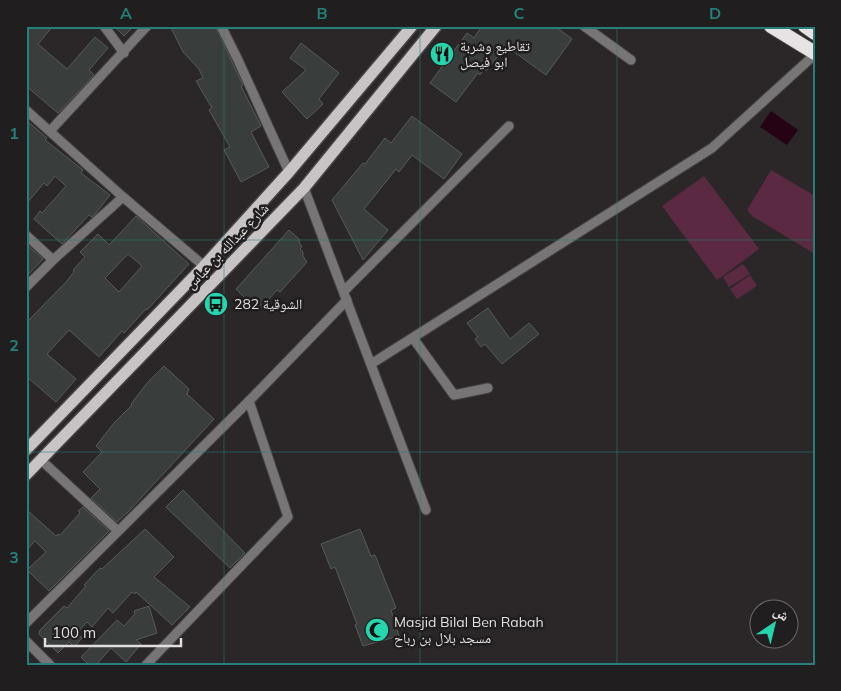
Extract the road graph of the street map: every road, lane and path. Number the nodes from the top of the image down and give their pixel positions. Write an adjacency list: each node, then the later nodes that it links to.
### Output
1 (104, 26): 10 (street)
2 (147, 26): 10 (street)
3 (220, 26): 16 (street)
4 (412, 26): 16 (main road, شارع عبدالله بن عباس)
5 (436, 26): 17 (main road, شارع عبدالله بن عباس)
6 (584, 26): 12 (street)
7 (769, 26): 11 (highway)
8 (805, 26): 9 (highway)
9 (815, 34)
10 (124, 53): 15 (street)
11 (814, 57): 24 (street)
12 (631, 60)
13 (26, 110): 15 (street)
14 (509, 126): 23 (street)
15 (50, 131): 18 (street)
16 (289, 172): 21 (main road, شارع عبدالله بن عباس)
17 (304, 188): 23 (street); 29 (main road, شارع عبدالله بن عباس)
18 (122, 197): 20 (street); 21 (street)
19 (26, 235): 20 (street)
20 (53, 260): 22 (street)
21 (204, 266): 28 (main road, شارع عبدالله بن عباس)
22 (26, 288)
23 (345, 296): 25 (street); 27 (street)
24 (413, 338): 25 (street); 26 (street)
25 (371, 364): 31 (street)
26 (488, 388)
27 (249, 401): 32 (street); 36 (street)
28 (26, 450)
29 (41, 460): 30 (main road, شارع عبدالله بن عباس); 32 (street)
30 (26, 475)
31 (426, 510)
32 (118, 531): 33 (street)
33 (26, 623)
34 (26, 641): 35 (street)
35 (50, 665)
36 (146, 665)

